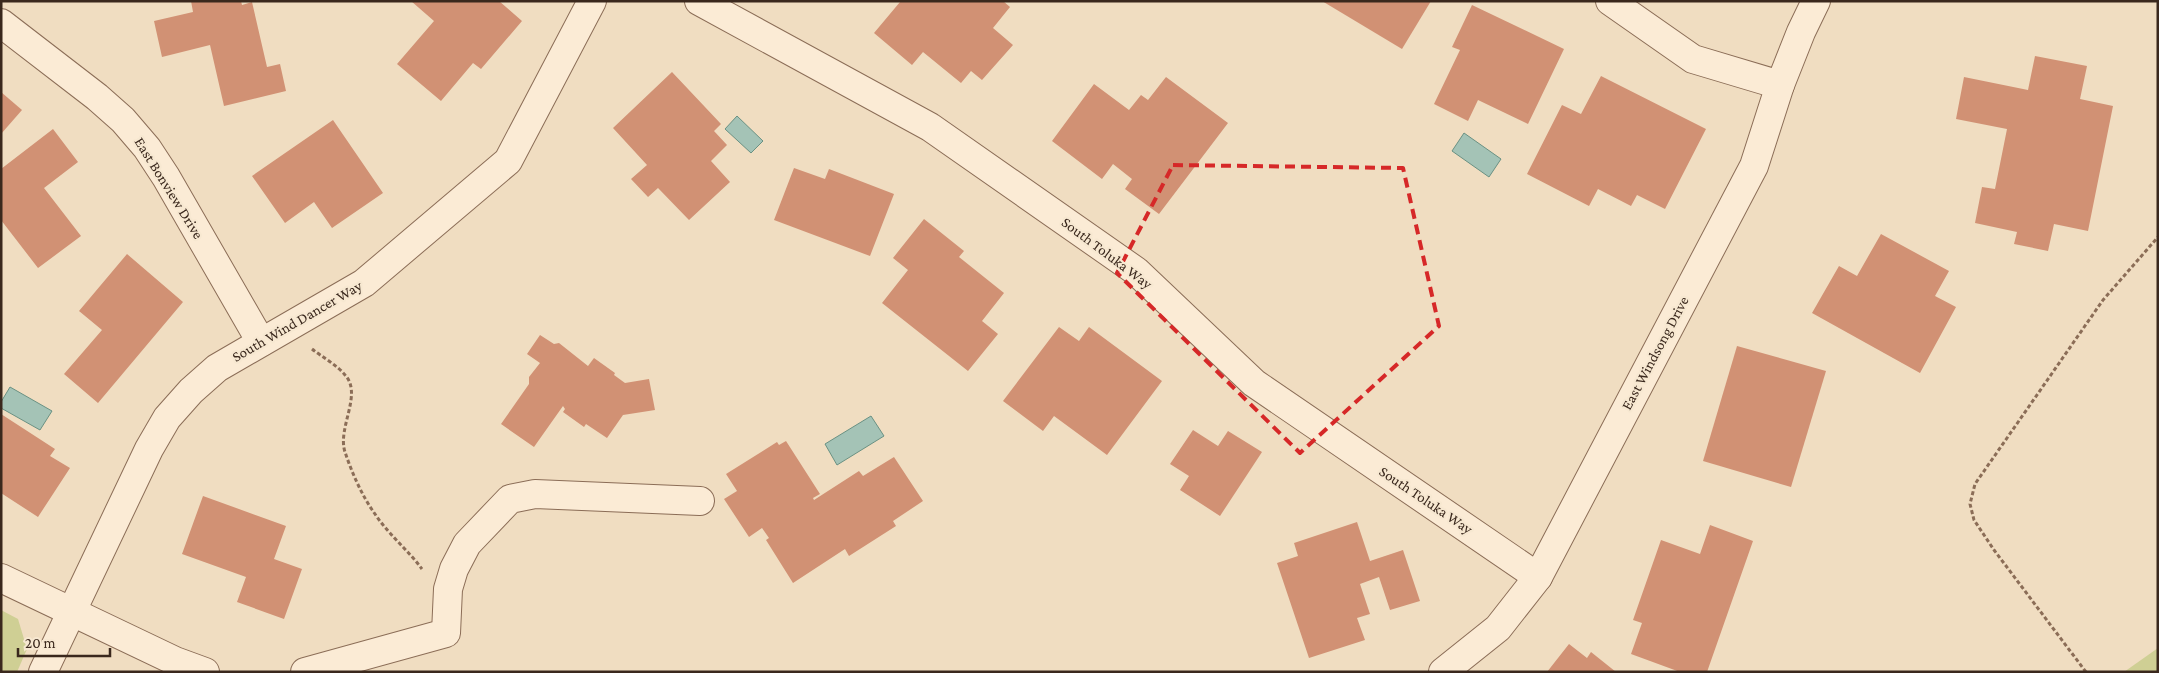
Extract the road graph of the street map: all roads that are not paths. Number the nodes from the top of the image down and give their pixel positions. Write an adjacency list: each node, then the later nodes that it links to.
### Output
1 (592, 1): 7 (street, South Wind Dancer Way)
2 (699, 1): 9 (street, South Toluka Way)
3 (1610, 1): 6 (street)
4 (1816, 1): 6 (street, East Windsong Drive)
5 (1, 23): 7 (street, East Bonview Drive)
6 (1780, 85): 9 (street, East Windsong Drive)
7 (261, 342): 11 (street, South Wind Dancer Way)
8 (700, 501): 14 (street)
9 (1538, 577): 15 (street, East Windsong Drive)
10 (1, 578): 11 (street)
11 (71, 612): 12 (street, South Wind Dancer Way); 13 (street)
12 (43, 672)
13 (205, 672)
14 (305, 672)
15 (1443, 672)

